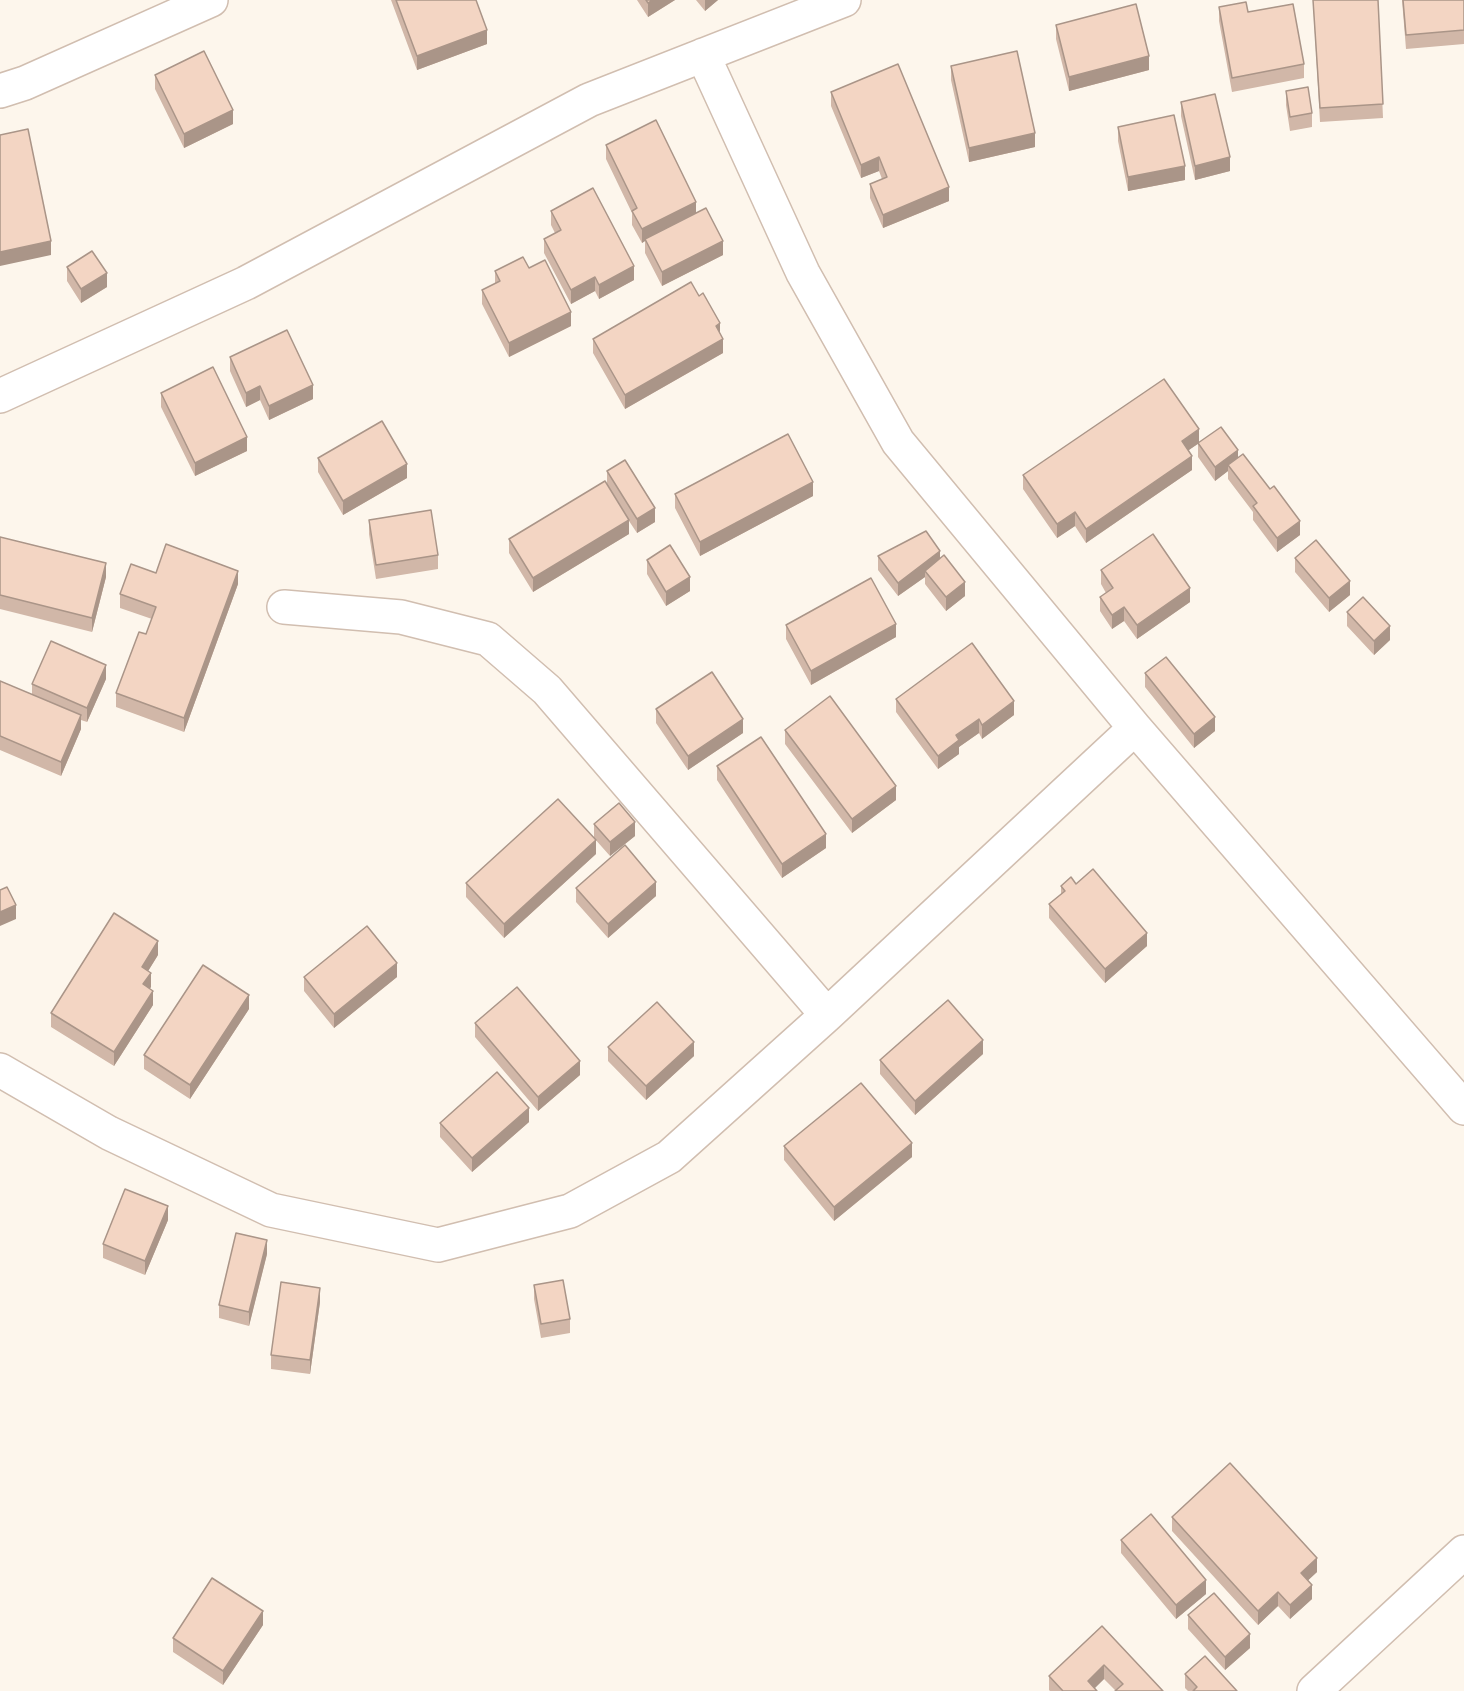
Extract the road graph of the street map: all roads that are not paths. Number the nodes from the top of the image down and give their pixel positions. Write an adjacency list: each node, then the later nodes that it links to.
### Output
1 (211, 0): 4 (street)
2 (844, 0): 3 (street)
3 (703, 55): 5 (street); 7 (street)
4 (0, 91)
5 (0, 396)
6 (284, 607): 8 (street)
7 (1135, 728): 8 (street); 10 (street)
8 (827, 1015): 9 (street)
9 (0, 1070)
10 (1464, 1108)
11 (1464, 1551): 12 (street)
12 (1314, 1691)

